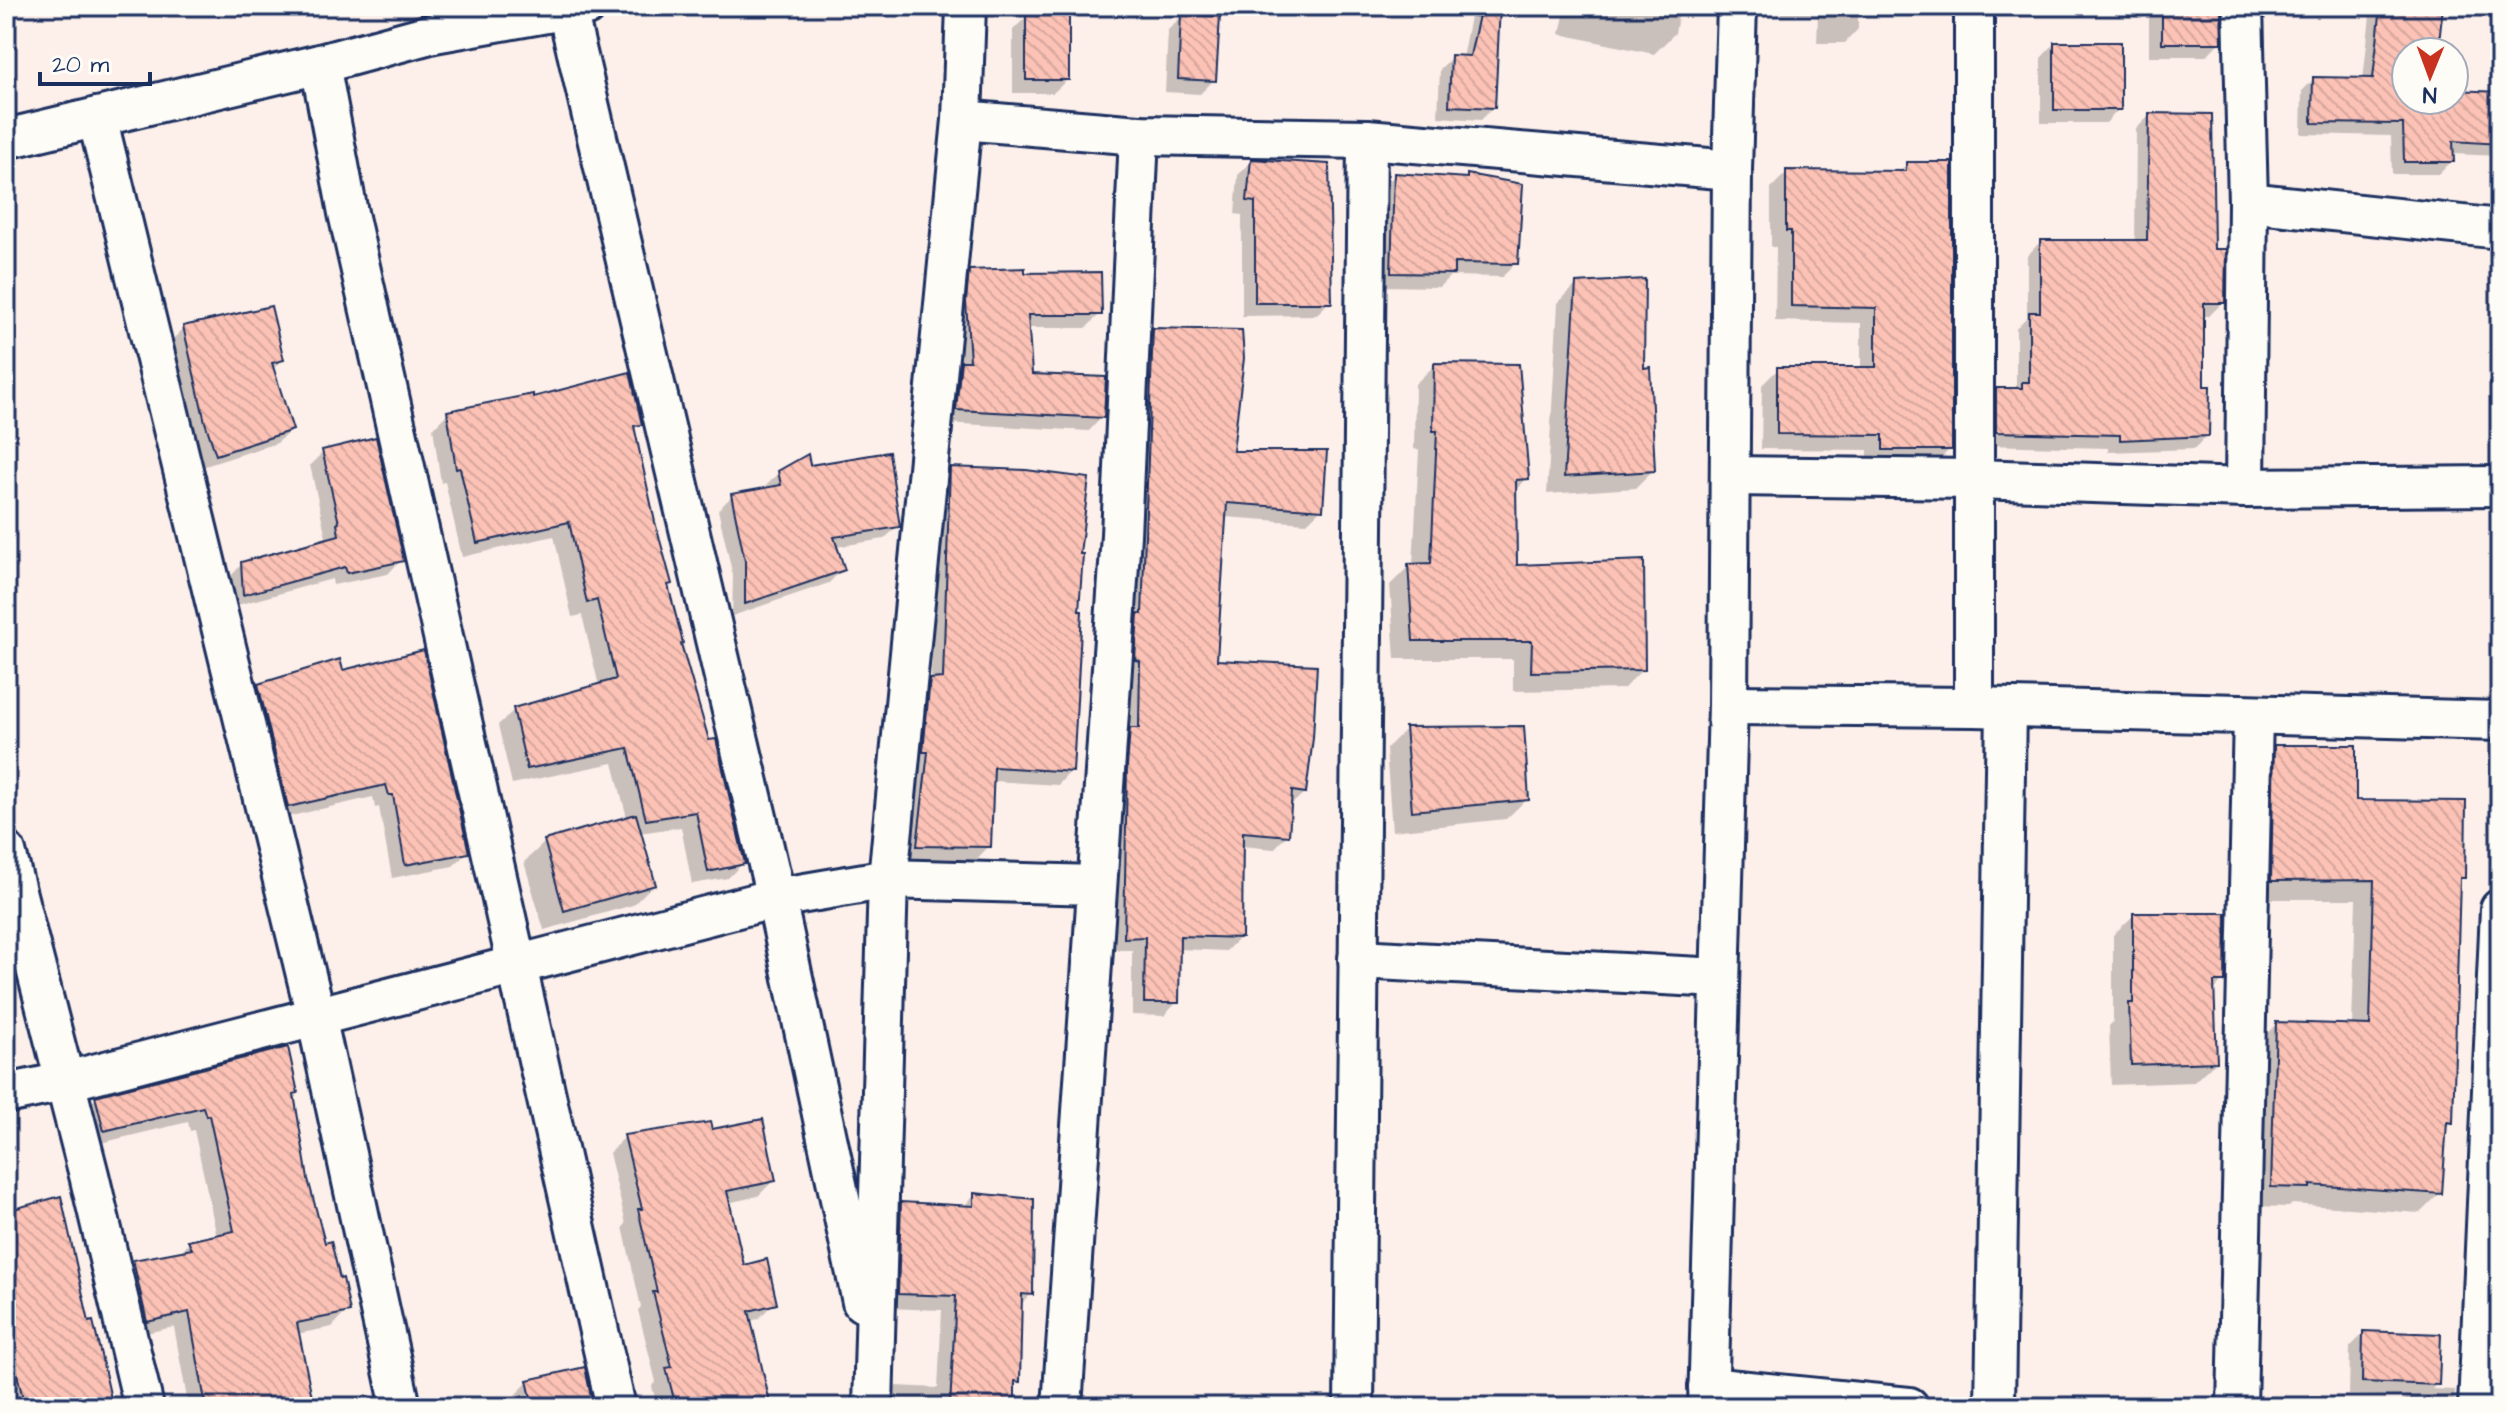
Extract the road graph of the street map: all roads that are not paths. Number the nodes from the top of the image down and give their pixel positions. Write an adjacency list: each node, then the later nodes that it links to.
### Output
1 (966, 6): 8 (street)
2 (1737, 6): 12 (street)
3 (1974, 6): 16 (street)
4 (2243, 6): 13 (street)
5 (577, 8): 6 (street); 26 (street)
6 (320, 64): 7 (street); 29 (street)
7 (97, 117): 10 (street); 31 (street)
8 (962, 120): 9 (street); 24 (street)
9 (1139, 135): 11 (street); 25 (street)
10 (6, 139)
11 (1367, 139): 12 (street); 28 (street)
12 (1732, 170): 15 (street)
13 (2248, 202): 14 (street); 18 (street)
14 (2500, 229)
15 (1731, 476): 16 (street); 19 (street)
16 (1974, 479): 18 (street); 20 (street)
17 (2500, 486): 18 (street)
18 (2245, 488)
19 (1728, 705): 20 (street); 30 (street)
20 (1990, 707): 21 (street); 43 (street)
21 (2253, 716): 22 (street); 44 (street)
22 (2500, 721)
23 (6, 852): 32 (street)
24 (888, 879): 25 (street); 26 (street); 34 (street)
25 (1096, 885): 40 (street)
26 (776, 898): 29 (street); 34 (street)
27 (2500, 909): 45 (street)
28 (1358, 959): 30 (street); 41 (street)
29 (518, 964): 31 (street); 38 (street)
30 (1720, 978): 35 (street)
31 (316, 1016): 32 (street); 37 (street)
32 (63, 1082): 33 (street); 36 (street)
33 (6, 1094)
34 (874, 1362): 39 (street)
35 (1708, 1397): 42 (street)
36 (144, 1407)
37 (401, 1407)
38 (616, 1407)
39 (873, 1407)
40 (1062, 1407)
41 (1354, 1407)
42 (1909, 1407)
43 (1995, 1407)
44 (2237, 1407)
45 (2478, 1407)

